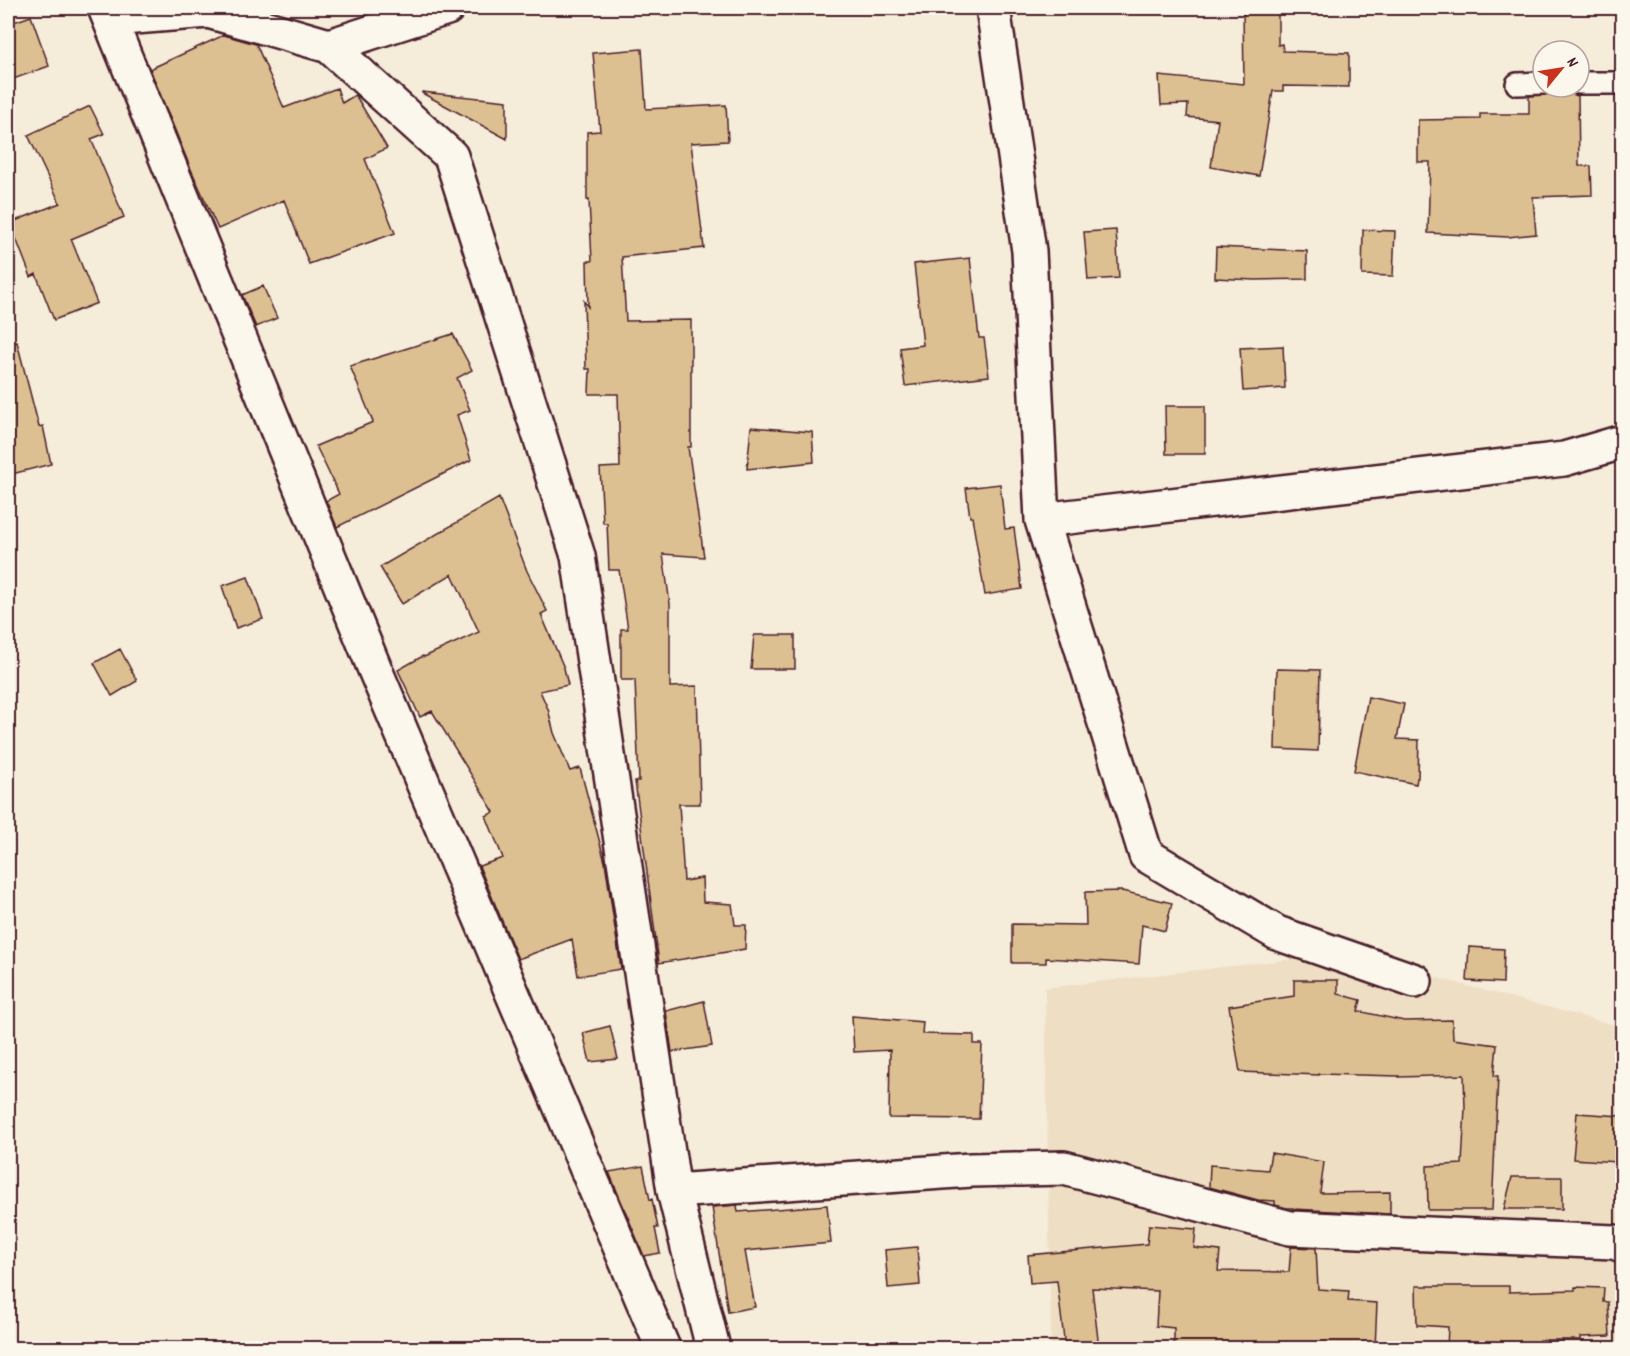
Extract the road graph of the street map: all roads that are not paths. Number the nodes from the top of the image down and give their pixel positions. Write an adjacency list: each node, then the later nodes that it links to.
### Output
1 (447, 8): 4 (street)
2 (993, 8): 10 (street)
3 (107, 13): 4 (street); 14 (street)
4 (329, 46): 12 (street)
5 (1531, 83): 8 (lane)
6 (1591, 83): 7 (lane)
7 (1623, 83)
8 (1516, 84)
9 (1623, 442): 10 (street)
10 (1042, 520): 11 (street)
11 (1415, 981)
12 (674, 1191): 13 (street); 15 (street)
13 (1623, 1245)
14 (663, 1348)
15 (713, 1348)

